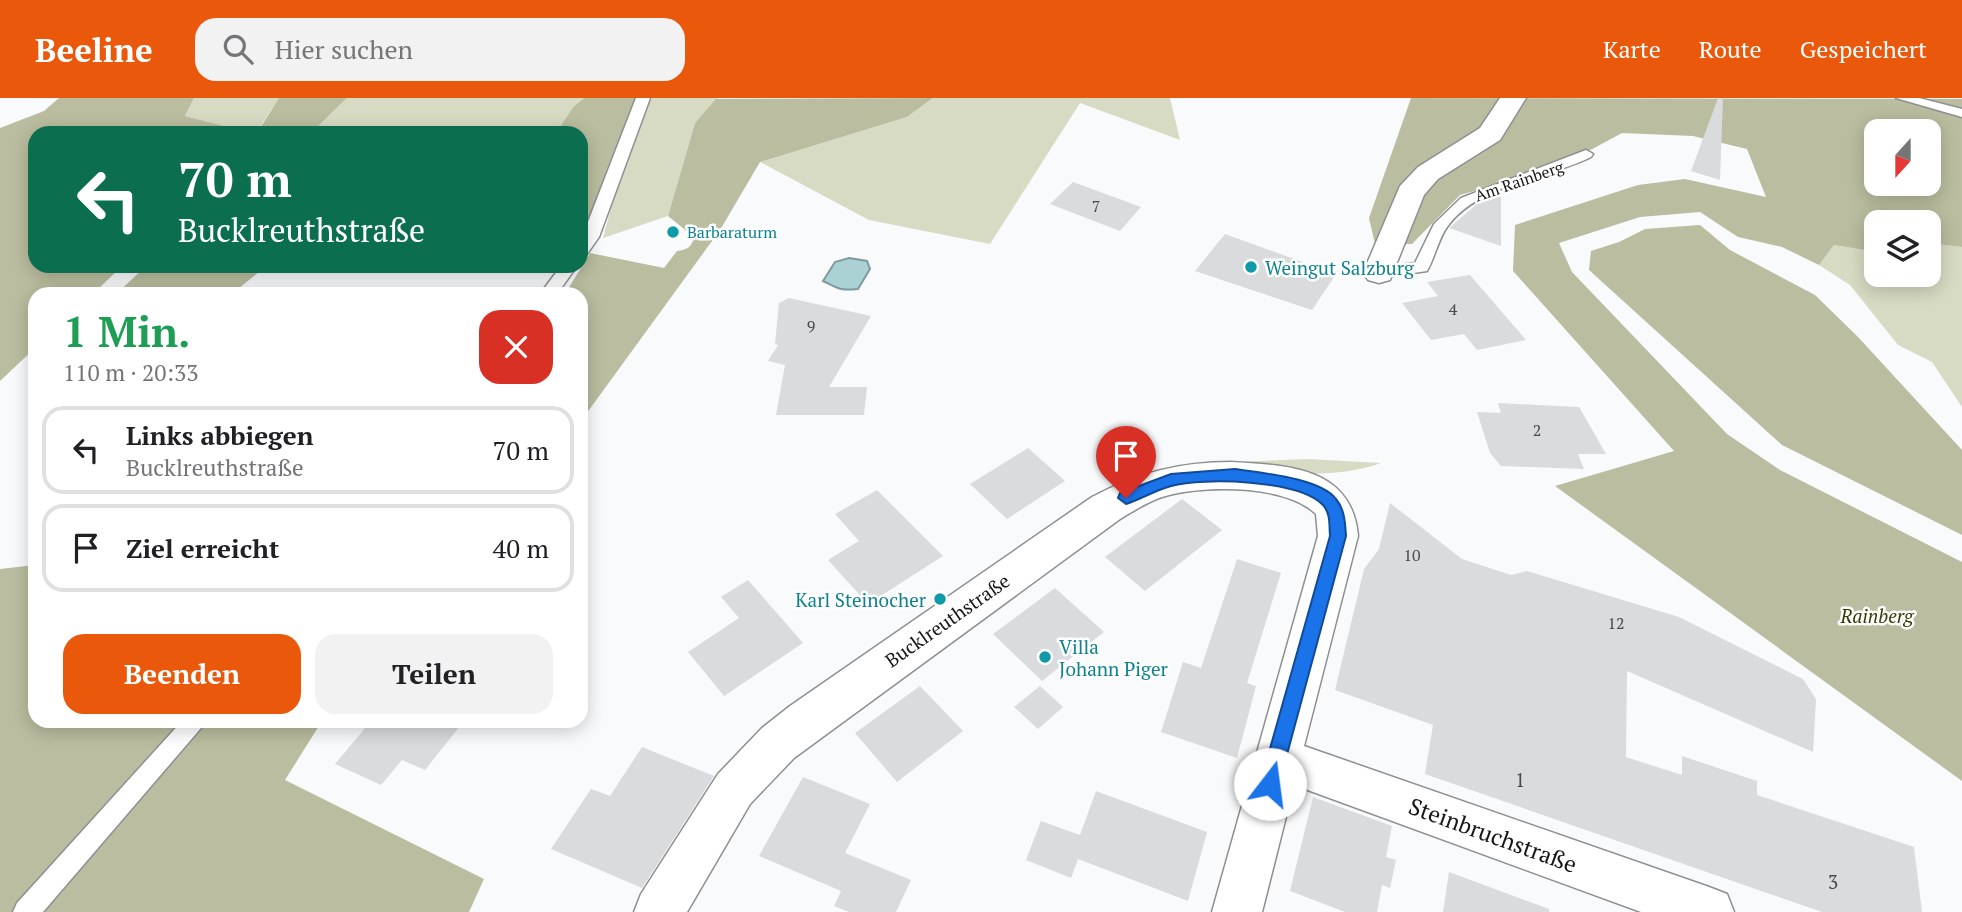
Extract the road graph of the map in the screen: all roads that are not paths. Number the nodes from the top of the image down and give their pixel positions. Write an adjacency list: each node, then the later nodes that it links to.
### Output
1 (643, 98): 6 (lane)
2 (1513, 98): 7 (street, Am Rainberg)
3 (1903, 98): 4 (lane)
4 (1962, 113)
5 (1587, 154): 7 (lane, Am Rainberg)
6 (588, 241)
7 (1379, 272)
8 (190, 728): 10 (lane)
9 (1276, 758): 11 (street, Bucklreuthstraße); 12 (street); 13 (street, Steinbruchstraße)
10 (26, 912)
11 (659, 912)
12 (1237, 912)
13 (1709, 912)

